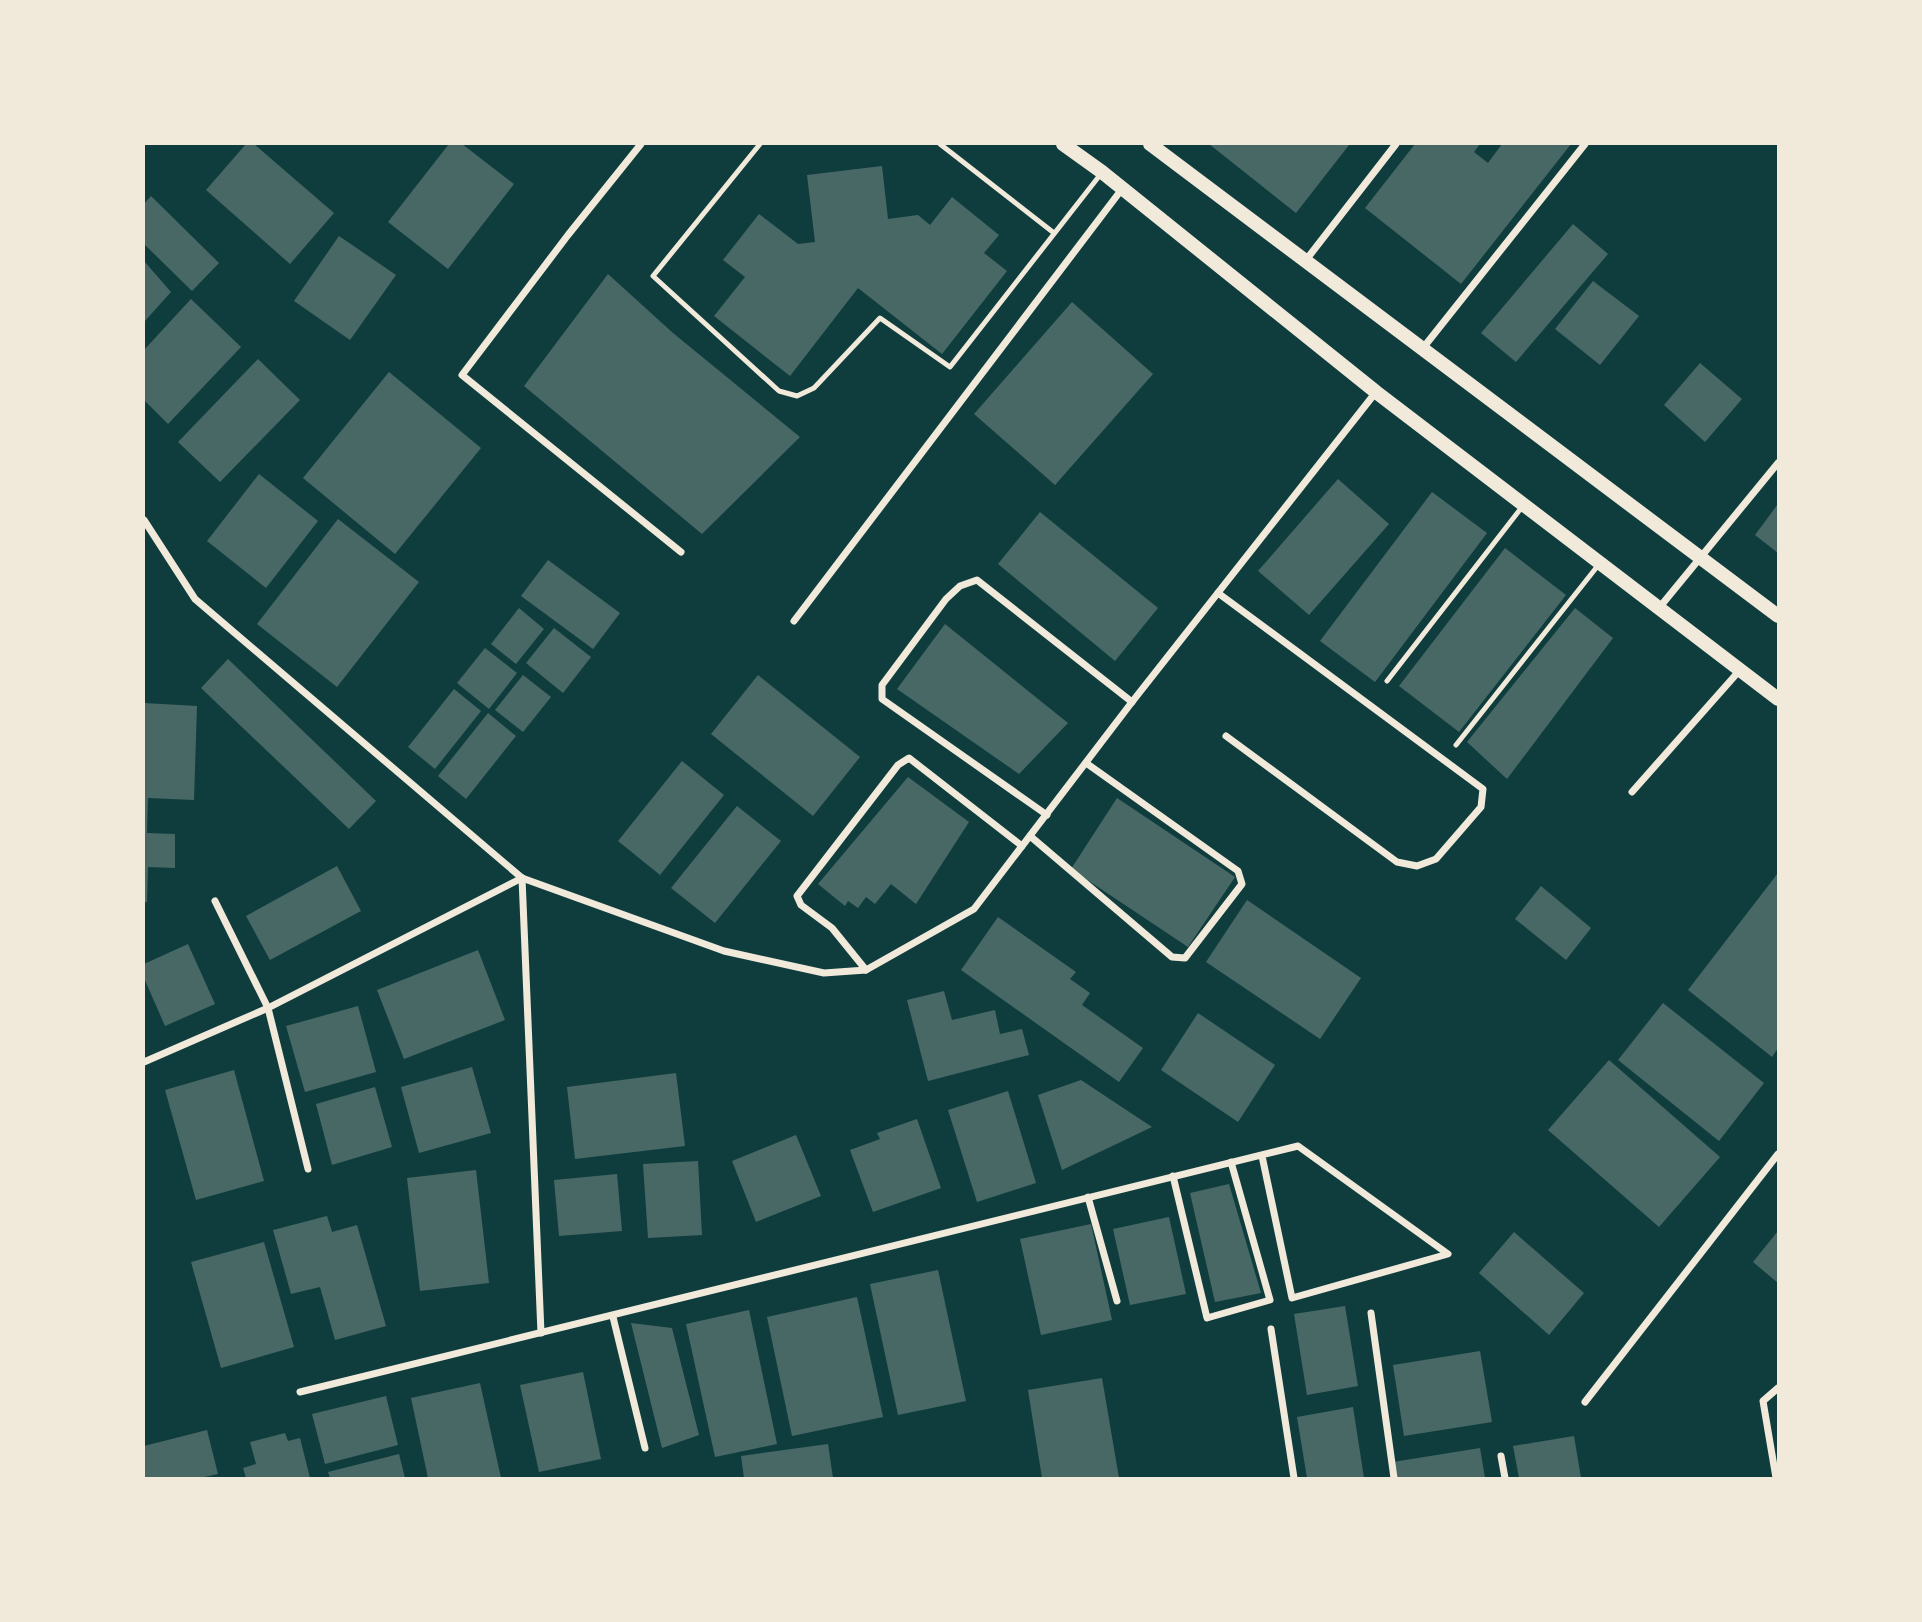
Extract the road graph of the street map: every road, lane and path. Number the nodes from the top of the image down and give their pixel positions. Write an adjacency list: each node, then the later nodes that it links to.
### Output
1 (641, 144): 17 (street)
2 (760, 144): 10 (lane)
3 (940, 144): 10 (lane)
4 (1063, 144): 8 (main road)
5 (1151, 144): 11 (main road)
6 (1396, 144): 11 (street)
7 (1585, 144): 12 (street)
8 (1102, 172): 9 (main road); 10 (lane)
9 (1123, 188): 13 (main road); 23 (street)
10 (1054, 233)
11 (1306, 260): 12 (main road)
12 (1423, 348): 18 (main road)
13 (1376, 392): 15 (main road); 20 (street)
14 (1779, 463): 18 (street)
15 (1524, 505): 19 (main road); 25 (lane)
16 (144, 520): 35 (street)
17 (681, 552)
18 (1702, 557): 21 (street); 22 (main road)
19 (1600, 563): 21 (main road); 29 (lane)
20 (1218, 593): 27 (street); 28 (street)
21 (1659, 608): 24 (main road)
22 (1779, 616)
23 (793, 621)
24 (1740, 670): 26 (main road); 31 (street)
25 (1387, 681)
26 (1779, 699)
27 (1132, 702): 30 (street); 32 (street)
28 (1226, 736)
29 (1456, 745)
30 (1086, 763): 32 (street); 33 (street)
31 (1632, 792)
32 (1047, 815): 33 (street)
33 (1031, 836): 34 (street)
34 (1022, 846): 37 (street); 37 (street)
35 (523, 878): 37 (street); 38 (street); 50 (street)
36 (215, 901): 38 (street)
37 (866, 970)
38 (268, 1008): 39 (street); 43 (street)
39 (144, 1062)
40 (1779, 1154): 53 (street)
41 (1262, 1156): 41 (street); 42 (street)
42 (1231, 1161): 44 (street); 44 (street)
43 (308, 1169)
44 (1173, 1175): 45 (street)
45 (1088, 1197): 46 (street); 48 (street)
46 (1117, 1301)
47 (1371, 1313): 57 (street)
48 (613, 1317): 50 (street); 54 (street)
49 (1271, 1329): 56 (street)
50 (541, 1333): 52 (street)
51 (1779, 1388): 59 (street)
52 (300, 1392)
53 (1585, 1402)
54 (645, 1448)
55 (1501, 1456): 58 (street)
56 (1294, 1479)
57 (1394, 1479)
58 (1505, 1479)
59 (1776, 1479)

